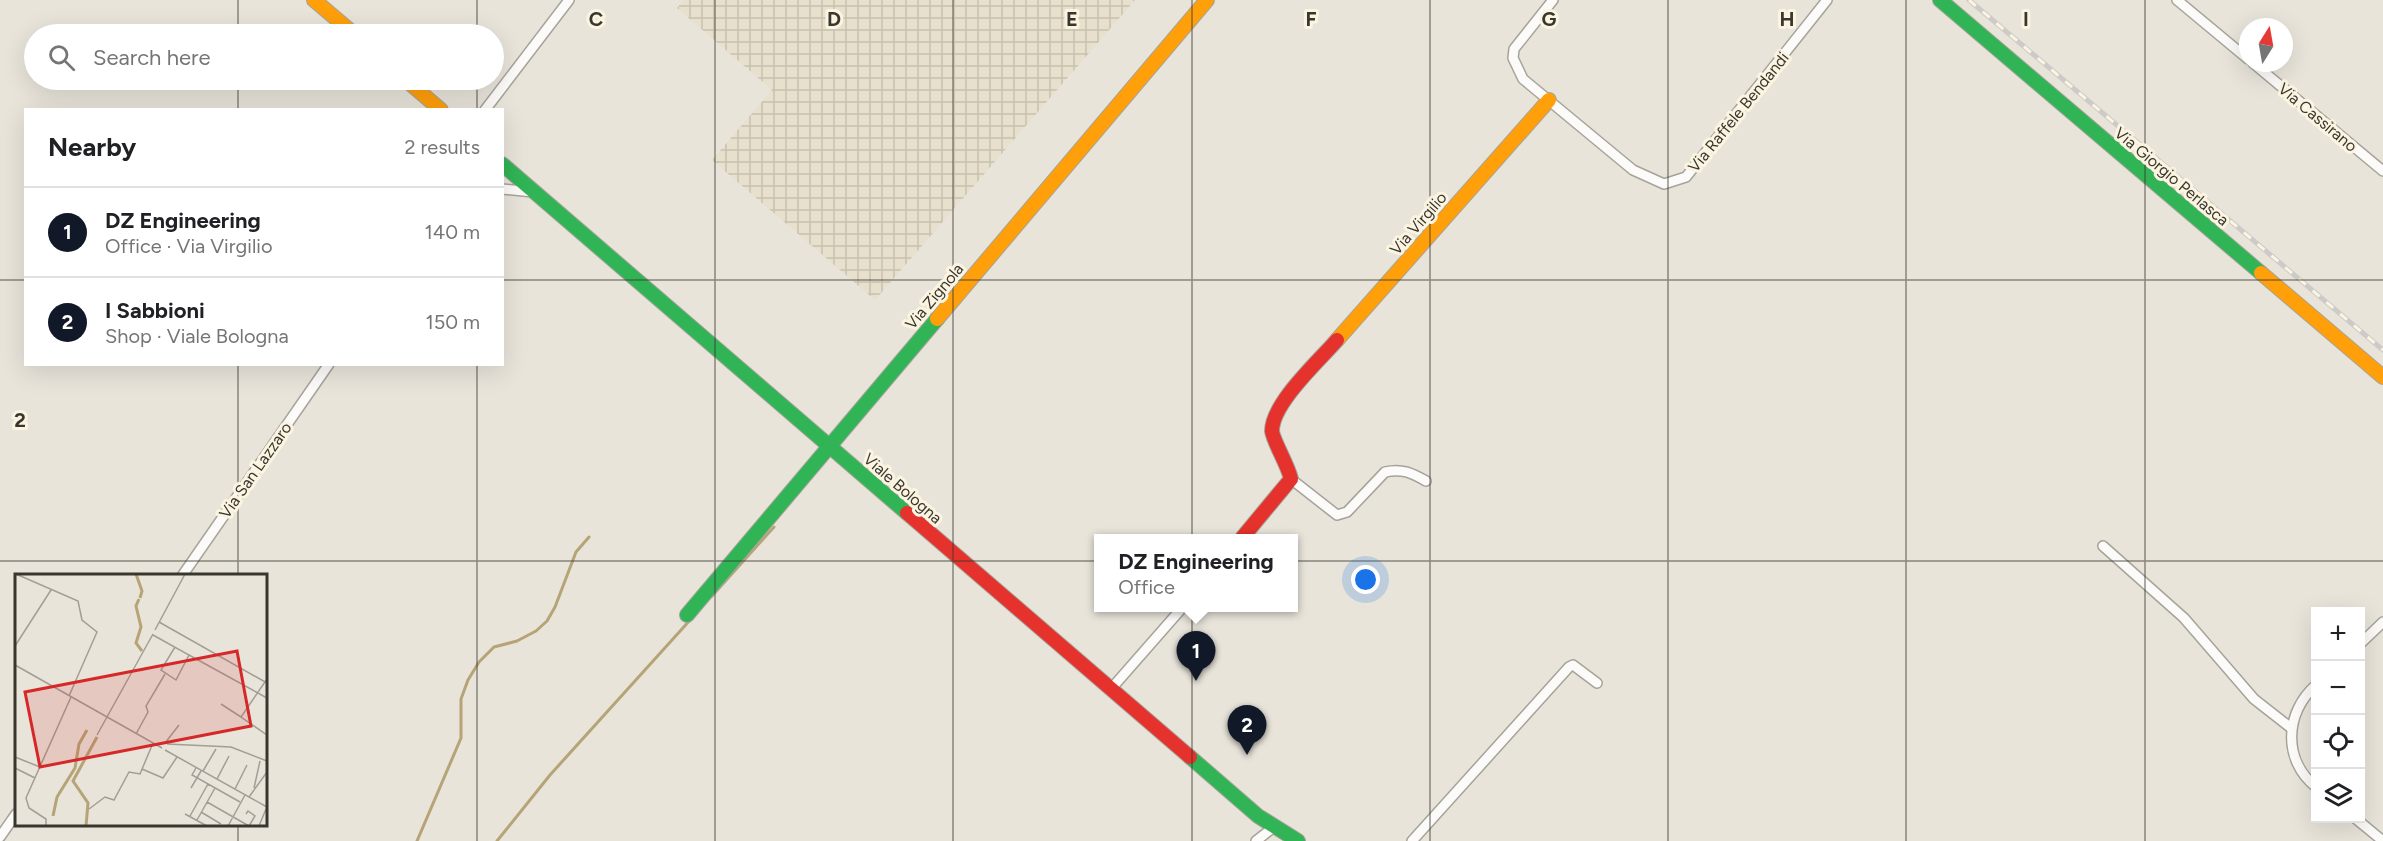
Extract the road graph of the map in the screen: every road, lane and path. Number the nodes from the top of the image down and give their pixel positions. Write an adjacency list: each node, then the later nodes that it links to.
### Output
1 (314, 0): 8 (street)
2 (569, 0): 11 (street)
3 (1207, 0): 23 (street, Via Zignola)
4 (1553, 0): 14 (street)
5 (1827, 0): 14 (street, Via Raffele Bendandi)
6 (1940, 0): 22 (street, Via Giorgio Perlasca)
7 (2177, 0): 9 (street)
8 (342, 24)
9 (2239, 52)
10 (2264, 72): 18 (street, Via Cassirano)
11 (504, 85)
12 (418, 90): 15 (street)
13 (500, 90): 16 (street)
14 (1549, 100): 24 (street, Via Virgilio)
15 (439, 108)
16 (487, 108)
17 (504, 166): 20 (street, Viale Bologna)
18 (2383, 171)
19 (504, 189): 20 (street)
20 (535, 192): 23 (street, Viale Bologna)
21 (328, 366): 28 (street, Via San Lazzaro)
22 (2383, 377)
23 (829, 446): 30 (street, Via Zignola); 34 (street, Viale Bologna)
24 (1291, 479): 25 (street); 26 (street)
25 (1426, 481)
26 (1246, 534)
27 (2103, 546): 36 (street)
28 (183, 574)
29 (1178, 612): 34 (street)
30 (687, 615)
31 (2383, 622): 32 (street)
32 (2365, 640)
33 (1597, 683): 45 (street)
34 (1111, 689): 40 (street, Viale Bologna)
35 (2311, 691): 36 (street)
36 (2291, 728): 37 (street)
37 (2311, 782)
38 (15, 815): 41 (street)
39 (2360, 823): 46 (street)
40 (1280, 830): 42 (street); 43 (street); 44 (street)
41 (0, 837)
42 (1256, 841)
43 (1298, 841)
44 (1304, 841)
45 (1412, 841)
46 (2383, 841)

